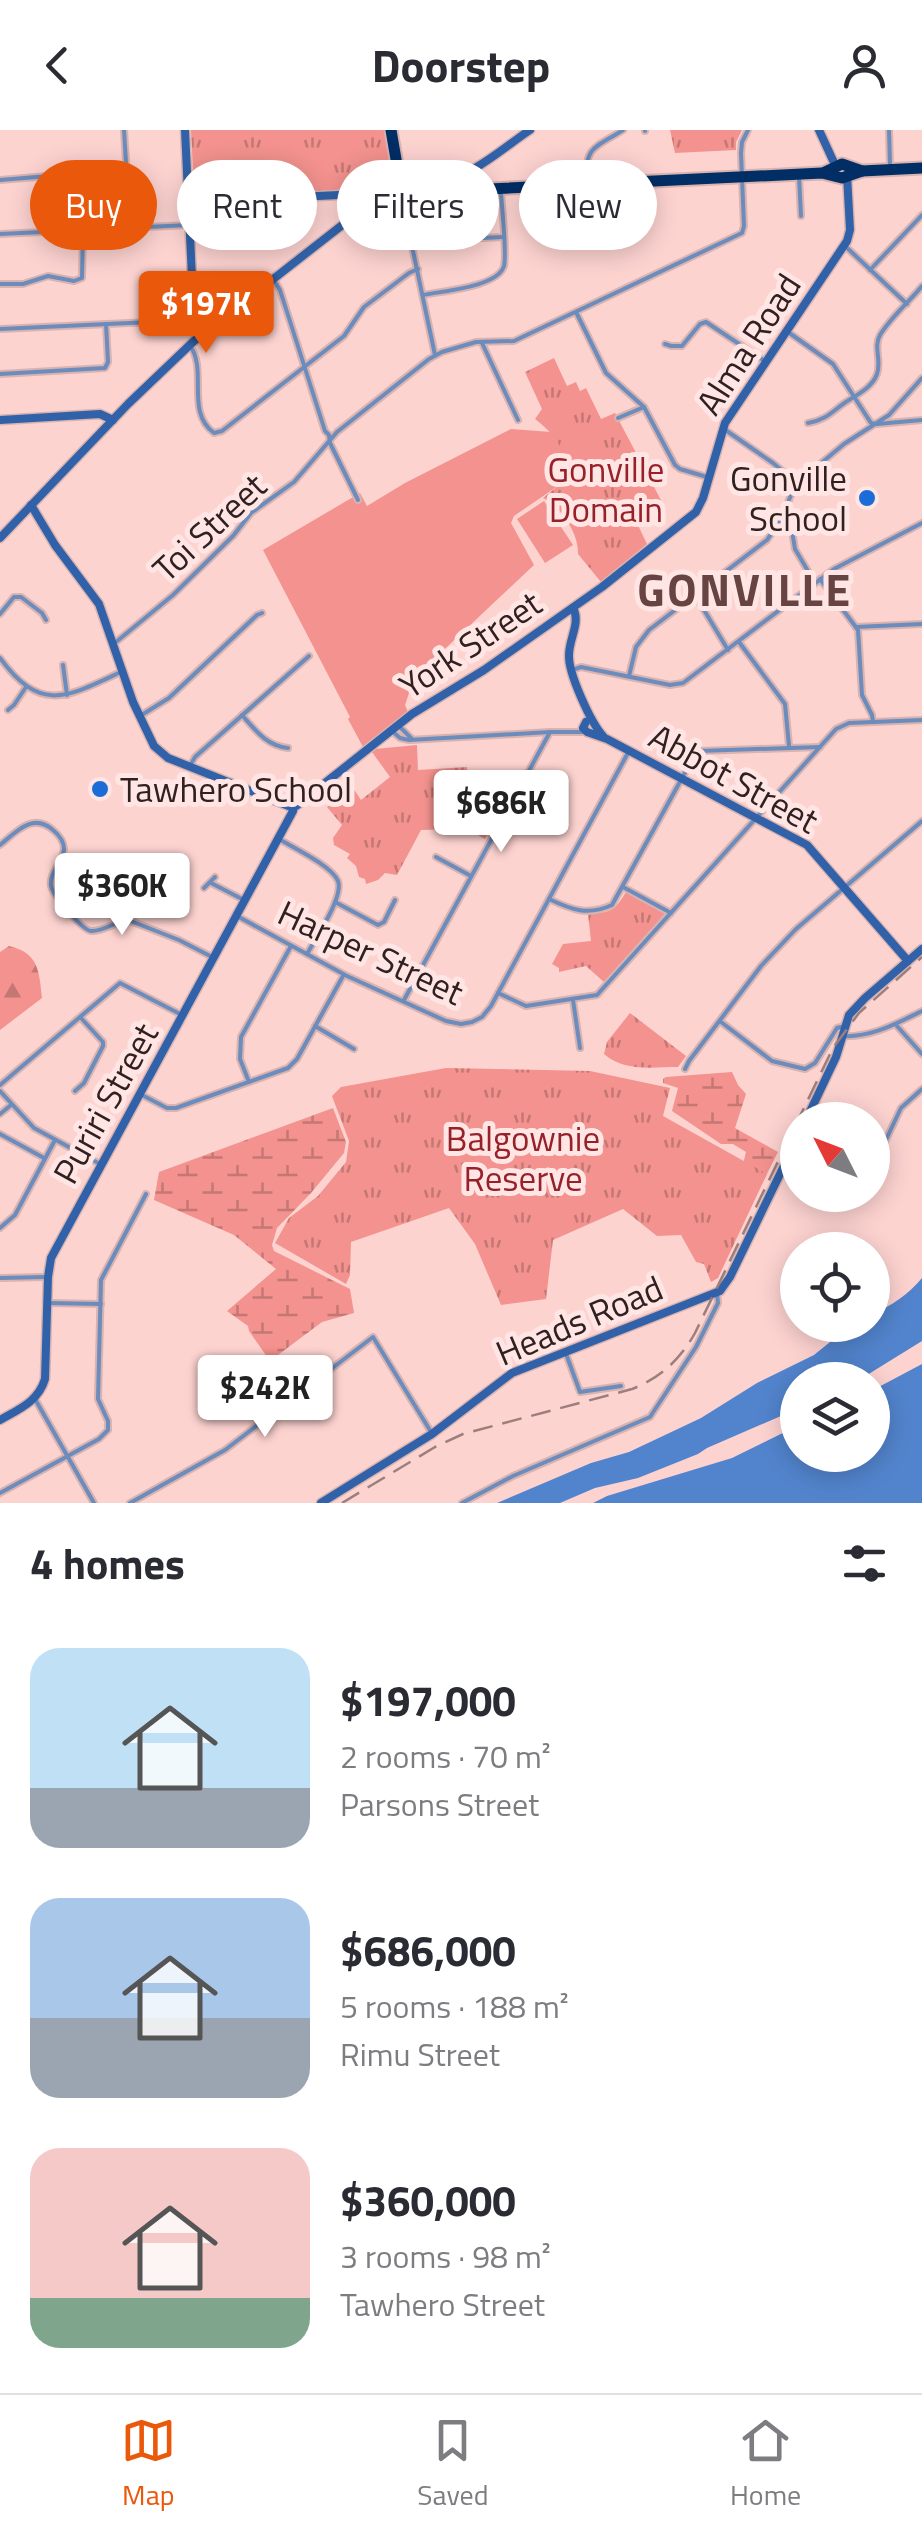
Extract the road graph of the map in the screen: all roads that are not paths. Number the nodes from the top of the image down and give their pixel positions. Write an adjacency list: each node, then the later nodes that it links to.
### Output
1 (124, 130): 20 (street)
2 (185, 130): 10 (main road)
3 (391, 130): 9 (highway)
4 (530, 130): 13 (main road)
5 (623, 130): 14 (street)
6 (748, 130): 19 (street)
7 (819, 130): 17 (main road)
8 (889, 130): 16 (street)
9 (394, 151): 11 (highway); 12 (highway)
10 (186, 160)
11 (392, 160)
12 (397, 160)
13 (487, 160)
14 (587, 160)
15 (922, 168): 16 (highway)
16 (890, 170): 17 (highway)
17 (842, 173): 18 (highway); 31 (main road)
18 (799, 174): 19 (highway); 24 (street)
19 (742, 176): 21 (highway); 42 (street)
20 (0, 180)
21 (657, 181)
22 (519, 187): 23 (highway)
23 (500, 188): 30 (street)
24 (801, 216)
25 (922, 216): 36 (street)
26 (337, 228): 37 (main road)
27 (30, 233): 28 (street)
28 (0, 234)
29 (499, 237): 30 (street)
30 (503, 237): 40 (street)
31 (845, 246): 36 (street); 46 (main road, Alma Road)
32 (83, 250): 38 (street)
33 (190, 250): 43 (main road)
34 (414, 250): 35 (street)
35 (418, 269): 40 (street); 53 (street)
36 (870, 270): 41 (street)
37 (273, 280): 47 (main road); 53 (street)
38 (0, 284)
39 (922, 286): 41 (street)
40 (423, 295): 51 (street)
41 (906, 304): 56 (street)
42 (576, 312): 48 (street); 57 (street)
43 (194, 320): 44 (street); 47 (main road)
44 (106, 324): 45 (street); 54 (street)
45 (0, 329)
46 (786, 332): 52 (main road, Alma Road); 56 (street)
47 (200, 337): 50 (main road)
48 (482, 341): 51 (street); 61 (street)
49 (665, 344): 52 (street)
50 (190, 346): 53 (street); 60 (main road)
51 (435, 355): 66 (street, Toi Street)
52 (766, 362): 65 (main road, Alma Road)
53 (304, 367): 66 (street)
54 (0, 374)
55 (922, 378): 64 (street)
56 (855, 397): 63 (street); 64 (street)
57 (644, 407): 58 (street); 67 (street)
58 (618, 418)
59 (0, 420): 60 (main road)
60 (113, 420): 70 (main road)
61 (518, 420)
62 (922, 420): 64 (street)
63 (808, 422)
64 (876, 424): 68 (street)
65 (723, 428): 67 (main road, Alma Road); 68 (street)
66 (330, 439): 69 (street); 83 (street, Toi Street)
67 (709, 478): 76 (main road, Alma Road)
68 (797, 483): 71 (street)
69 (358, 500)
70 (34, 509): 73 (main road); 83 (main road)
71 (785, 512): 74 (street); 75 (street)
72 (922, 523): 74 (street)
73 (0, 538)
74 (818, 581): 81 (street); 82 (street)
75 (695, 595): 84 (street); 90 (street)
76 (573, 608): 88 (main road); 98 (main road, York Street)
77 (262, 613): 94 (street)
78 (0, 614): 79 (street)
79 (46, 620)
80 (922, 624): 81 (street)
81 (856, 627): 97 (street)
82 (738, 642): 84 (street); 105 (street)
83 (113, 643): 89 (main road)
84 (728, 650): 90 (street)
85 (309, 656): 95 (street)
86 (0, 658): 91 (street)
87 (63, 666): 92 (street)
88 (572, 670): 90 (street); 99 (main road)
89 (122, 671): 92 (street); 94 (main road)
90 (629, 676)
91 (26, 687): 92 (street); 93 (street)
92 (68, 695)
93 (8, 710)
94 (140, 716): 107 (main road)
95 (242, 716): 103 (street); 107 (street)
96 (922, 720): 97 (street)
97 (873, 722): 102 (street)
98 (394, 728): 101 (street); 109 (main road, Puriri Street)
99 (587, 728): 100 (street); 106 (main road, Abbot Street)
100 (550, 732): 101 (street); 104 (street)
101 (534, 733): 104 (street)
102 (820, 747): 105 (street); 110 (street)
103 (288, 748)
104 (541, 748): 115 (street)
105 (790, 748): 108 (street)
106 (629, 751): 108 (main road, Abbot Street); 119 (street, Harper Street)
107 (190, 766): 109 (main road)
108 (682, 778): 110 (main road, Abbot Street); 116 (street)
109 (294, 808): 112 (main road, Puriri Street)
110 (757, 818): 118 (main road, Abbot Street); 123 (street)
111 (922, 821): 118 (street)
112 (279, 840): 121 (main road, Puriri Street); 122 (street)
113 (0, 844): 128 (street)
114 (436, 857): 115 (street)
115 (471, 876): 133 (street)
116 (623, 886): 119 (street); 123 (street)
117 (204, 888): 121 (street)
118 (844, 888): 129 (main road, Abbot Street); 137 (street)
119 (550, 899): 131 (street, Harper Street)
120 (395, 900): 122 (street)
121 (246, 901): 124 (main road, Puriri Street)
122 (335, 902): 127 (street)
123 (672, 913): 132 (street)
124 (237, 916): 125 (street, Harper Street); 128 (main road, Puriri Street)
125 (291, 946): 127 (street, Harper Street); 148 (street)
126 (922, 948): 129 (main road)
127 (306, 954): 130 (street, Harper Street)
128 (214, 958): 135 (main road, Puriri Street)
129 (908, 961): 138 (main road)
130 (344, 974): 133 (street, Harper Street); 139 (street)
131 (498, 993): 132 (street); 133 (street, Harper Street)
132 (573, 1000): 144 (street)
133 (402, 1002)
134 (922, 1011): 140 (street)
135 (183, 1016): 136 (street); 152 (main road, Puriri Street)
136 (80, 1018): 149 (street); 151 (street)
137 (720, 1021): 142 (street); 147 (street)
138 (846, 1022): 141 (street); 142 (street); 143 (main road)
139 (315, 1026): 145 (street); 148 (street)
140 (897, 1026): 141 (street); 146 (street)
141 (862, 1035): 143 (street)
142 (831, 1039): 143 (street)
143 (841, 1040): 153 (main road)
144 (580, 1048)
145 (354, 1049)
146 (922, 1054)
147 (685, 1069)
148 (249, 1082): 152 (street)
149 (0, 1088): 154 (street)
150 (922, 1089): 156 (street)
151 (75, 1091)
152 (140, 1094): 160 (main road, Puriri Street)
153 (814, 1102)
154 (11, 1105): 155 (street); 158 (street)
155 (0, 1114)
156 (890, 1132)
157 (0, 1134): 159 (street)
158 (56, 1139): 159 (street); 160 (street)
159 (45, 1159): 163 (street)
160 (102, 1165): 164 (main road, Puriri Street)
161 (780, 1174): 166 (main road, Heads Road)
162 (146, 1194): 168 (street)
163 (0, 1228)
164 (48, 1277): 165 (street); 167 (main road, Puriri Street)
165 (0, 1278)
166 (717, 1293): 169 (main road, Heads Road); 179 (street)
167 (47, 1303): 168 (street); 171 (main road, Puriri Street)
168 (100, 1304): 174 (street)
169 (565, 1351): 170 (street); 173 (main road, Heads Road)
170 (620, 1386)
171 (34, 1399): 172 (main road); 174 (street)
172 (0, 1420)
173 (432, 1434): 177 (street); 178 (main road, Heads Road)
174 (67, 1456): 175 (street); 176 (street)
175 (0, 1493)
176 (94, 1503)
177 (130, 1503)
178 (321, 1503)
179 (462, 1503)

